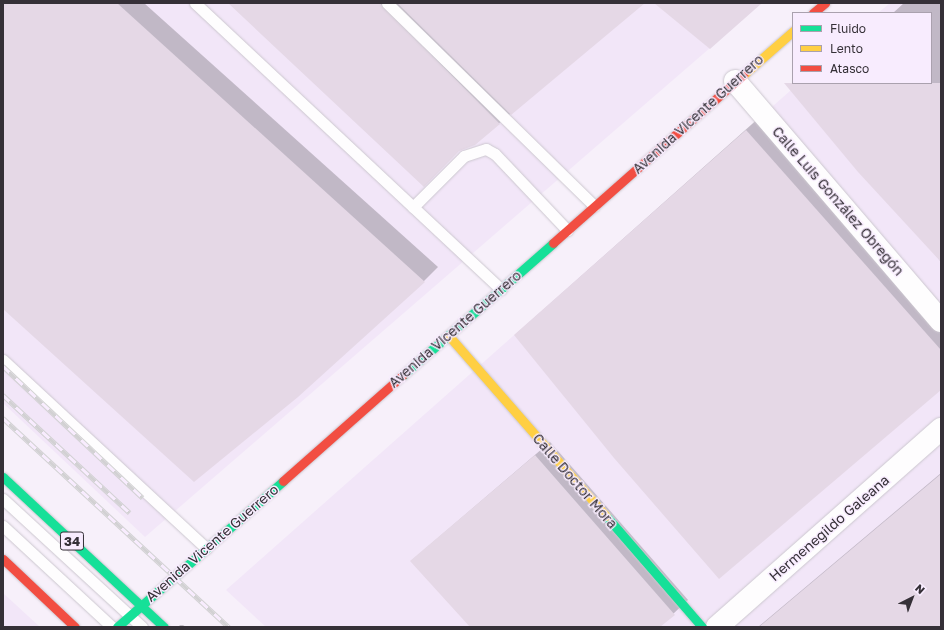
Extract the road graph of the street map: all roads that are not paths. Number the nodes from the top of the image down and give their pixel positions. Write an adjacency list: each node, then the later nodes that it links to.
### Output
1 (195, 3): 8 (lane)
2 (387, 3): 7 (lane)
3 (825, 3): 4 (main road)
4 (814, 12)
5 (792, 32): 6 (main road, Avenida Vicente Guerrero)
6 (735, 81): 7 (main road, Avenida Vicente Guerrero); 11 (street, Calle Luis González Obregón)
7 (594, 206): 9 (main road, Avenida Vicente Guerrero)
8 (413, 207): 9 (lane); 10 (lane)
9 (567, 230): 10 (main road, Avenida Vicente Guerrero)
10 (501, 290): 12 (main road, Avenida Vicente Guerrero)
11 (941, 320)
12 (449, 336): 18 (main road, Avenida Vicente Guerrero); 27 (main road, Calle Doctor Mora)
13 (3, 360): 18 (lane)
14 (941, 429): 28 (street, Hermenegildo Galeana)
15 (3, 477): 20 (main road, 34)
16 (3, 499): 21 (lane)
17 (3, 526): 23 (lane)
18 (206, 548): 20 (main road, Avenida Vicente Guerrero)
19 (3, 560): 22 (main road)
20 (141, 605): 21 (main road, Avenida Vicente Guerrero); 26 (main road, 34)
21 (129, 616): 24 (main road, Avenida Vicente Guerrero); 25 (lane)
22 (76, 627)
23 (112, 627)
24 (117, 627)
25 (142, 627)
26 (164, 627)
27 (702, 627)
28 (717, 627)

